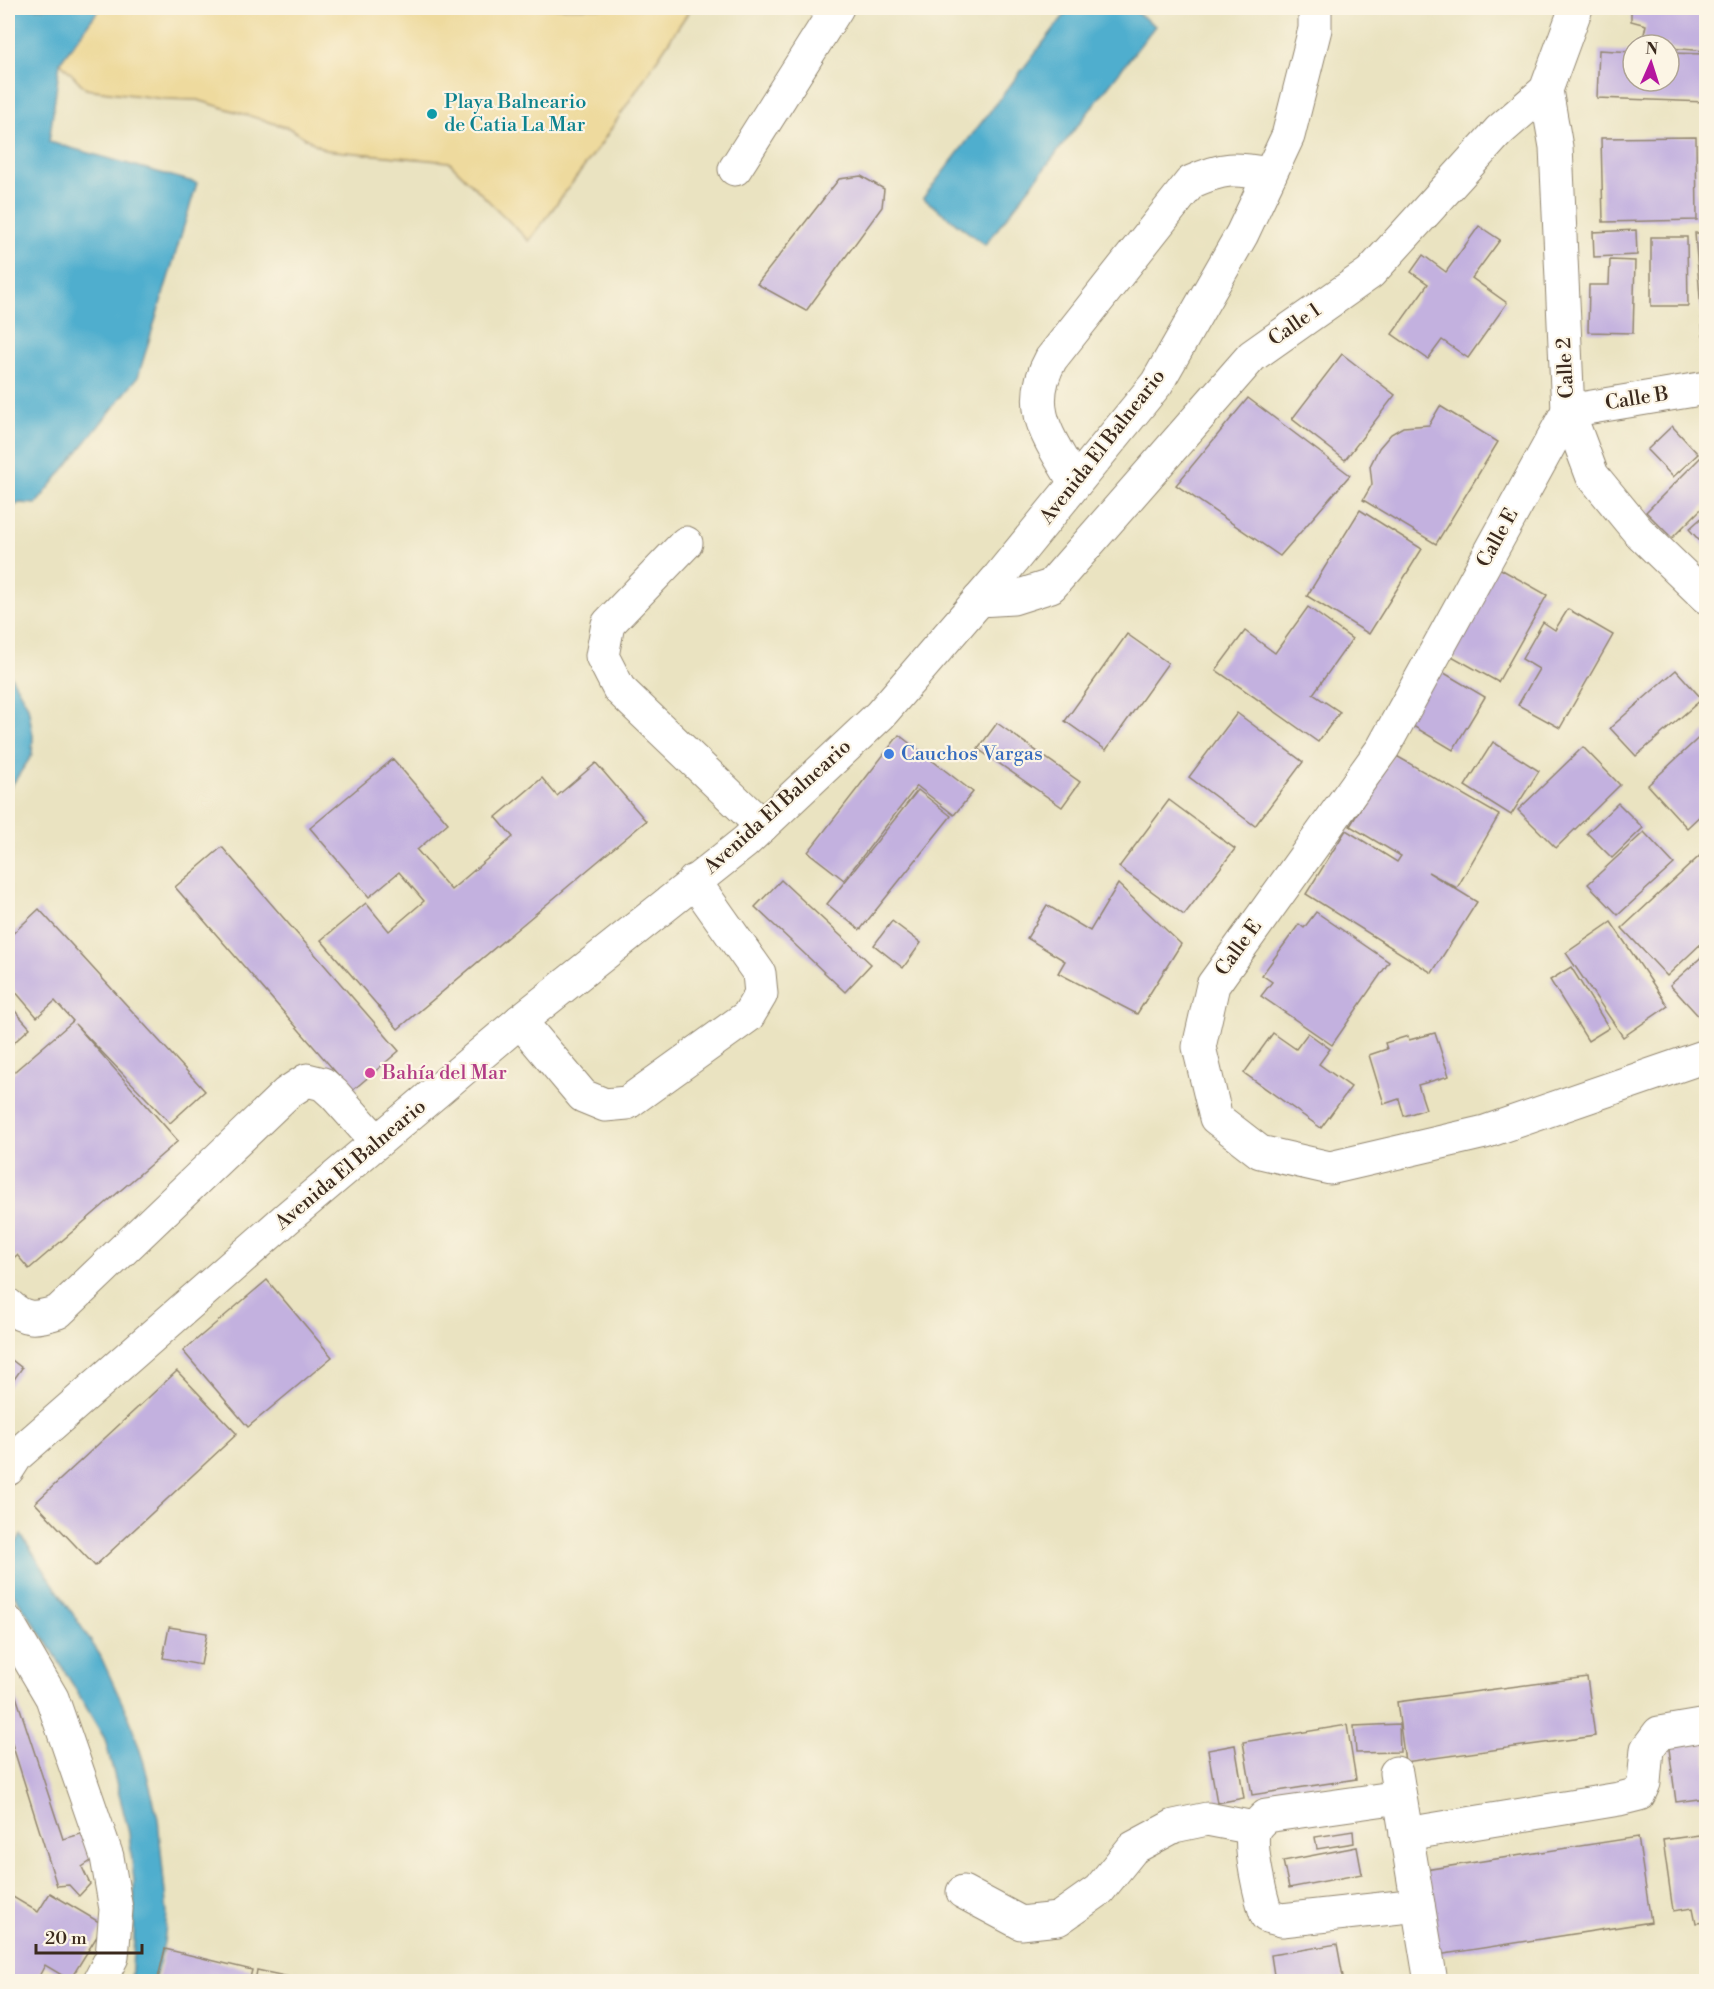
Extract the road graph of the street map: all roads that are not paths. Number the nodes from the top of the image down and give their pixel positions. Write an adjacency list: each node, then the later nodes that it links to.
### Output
1 (837, 8): 5 (street)
2 (1315, 8): 6 (street, Avenida El Balneario)
3 (1576, 8): 4 (street, Calle 1)
4 (1546, 90): 8 (street, Calle 2); 12 (street, Calle 1)
5 (735, 169)
6 (1270, 174): 9 (street, Avenida El Balneario); 9 (street)
7 (1707, 388): 8 (street, Calle B)
8 (1568, 411): 11 (street, Calle 2); 16 (street, Calle E)
9 (1075, 483): 12 (street, Avenida El Balneario)
10 (686, 543): 13 (street)
11 (1707, 597)
12 (979, 600): 13 (street, Avenida El Balneario)
13 (762, 826): 14 (street, Avenida El Balneario)
14 (694, 881): 15 (street, Avenida El Balneario); 15 (street)
15 (520, 1021): 17 (street, Avenida El Balneario)
16 (1707, 1056)
17 (377, 1142): 18 (street); 19 (street, Avenida El Balneario)
18 (8, 1305)
19 (12, 1462)
20 (8, 1623): 26 (street)
21 (1707, 1725): 23 (street)
22 (1254, 1828): 23 (street); 24 (street); 25 (street)
23 (1406, 1834): 25 (street)
24 (963, 1892)
25 (1418, 1905): 27 (street)
26 (99, 1982)
27 (1431, 1982)

